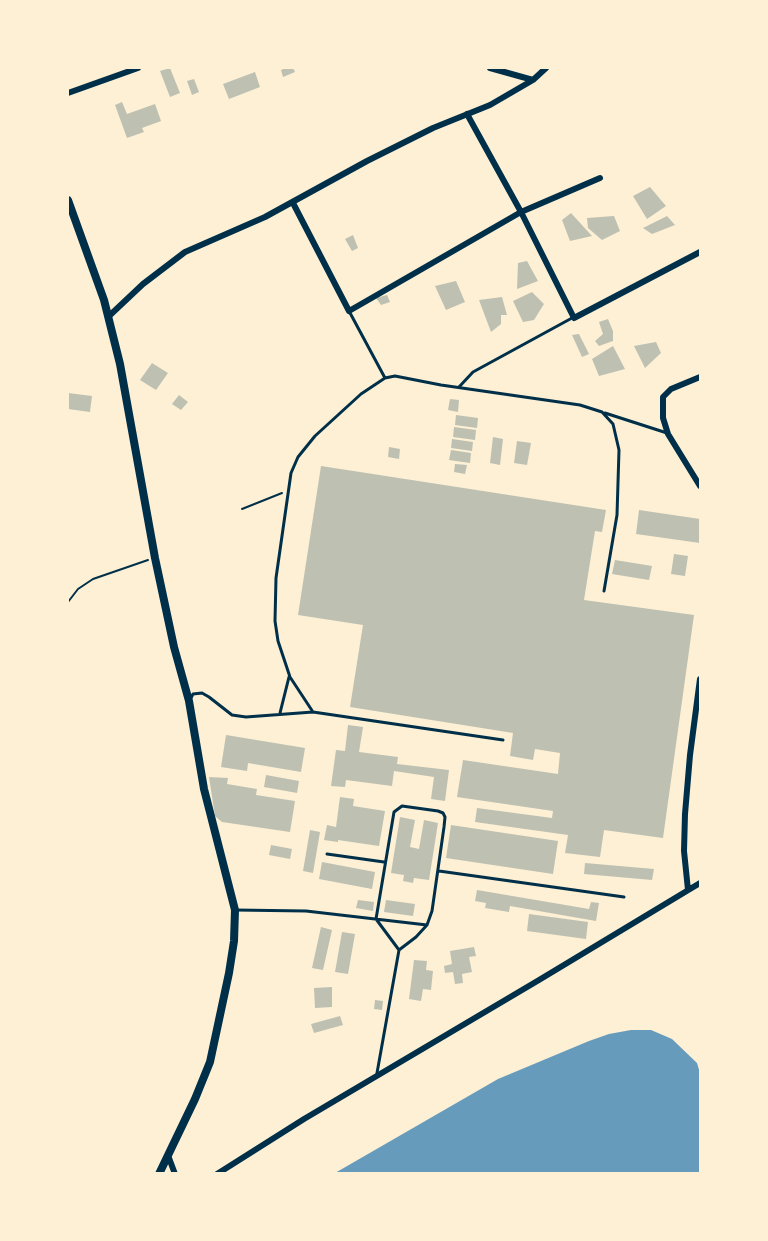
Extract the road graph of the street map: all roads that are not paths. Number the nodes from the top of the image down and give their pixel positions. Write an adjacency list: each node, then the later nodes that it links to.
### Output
1 (138, 68): 5 (street)
2 (490, 68): 4 (street)
3 (546, 68): 4 (street)
4 (532, 80): 6 (street)
5 (68, 93)
6 (467, 114): 9 (street); 10 (street)
7 (600, 178): 10 (street)
8 (68, 200): 13 (street)
9 (293, 203): 12 (street); 13 (street)
10 (521, 212): 12 (street); 14 (street)
11 (700, 252): 14 (street)
12 (350, 311): 16 (lane)
13 (108, 317): 24 (street)
14 (574, 318): 17 (lane)
15 (700, 377): 19 (street)
16 (385, 378): 17 (lane); 22 (lane)
17 (459, 387): 18 (lane)
18 (602, 412): 19 (lane); 21 (lane)
19 (668, 434): 20 (street)
20 (700, 486)
21 (604, 591)
22 (290, 677): 25 (lane); 26 (lane)
23 (700, 679): 32 (street)
24 (189, 701): 26 (lane); 34 (street)
25 (313, 712): 26 (lane); 27 (lane)
26 (280, 713)
27 (503, 740)
28 (327, 854): 29 (lane)
29 (384, 862): 30 (lane); 35 (lane)
30 (439, 870): 33 (lane); 36 (lane)
31 (700, 882): 32 (street)
32 (688, 890): 38 (street)
33 (624, 897)
34 (235, 910): 35 (lane); 39 (street)
35 (376, 919): 36 (lane); 37 (lane)
36 (427, 925): 37 (lane)
37 (399, 950): 38 (lane)
38 (377, 1075): 42 (street)
39 (169, 1158): 40 (street); 41 (street)
40 (159, 1173)
41 (175, 1173)
42 (217, 1173)

